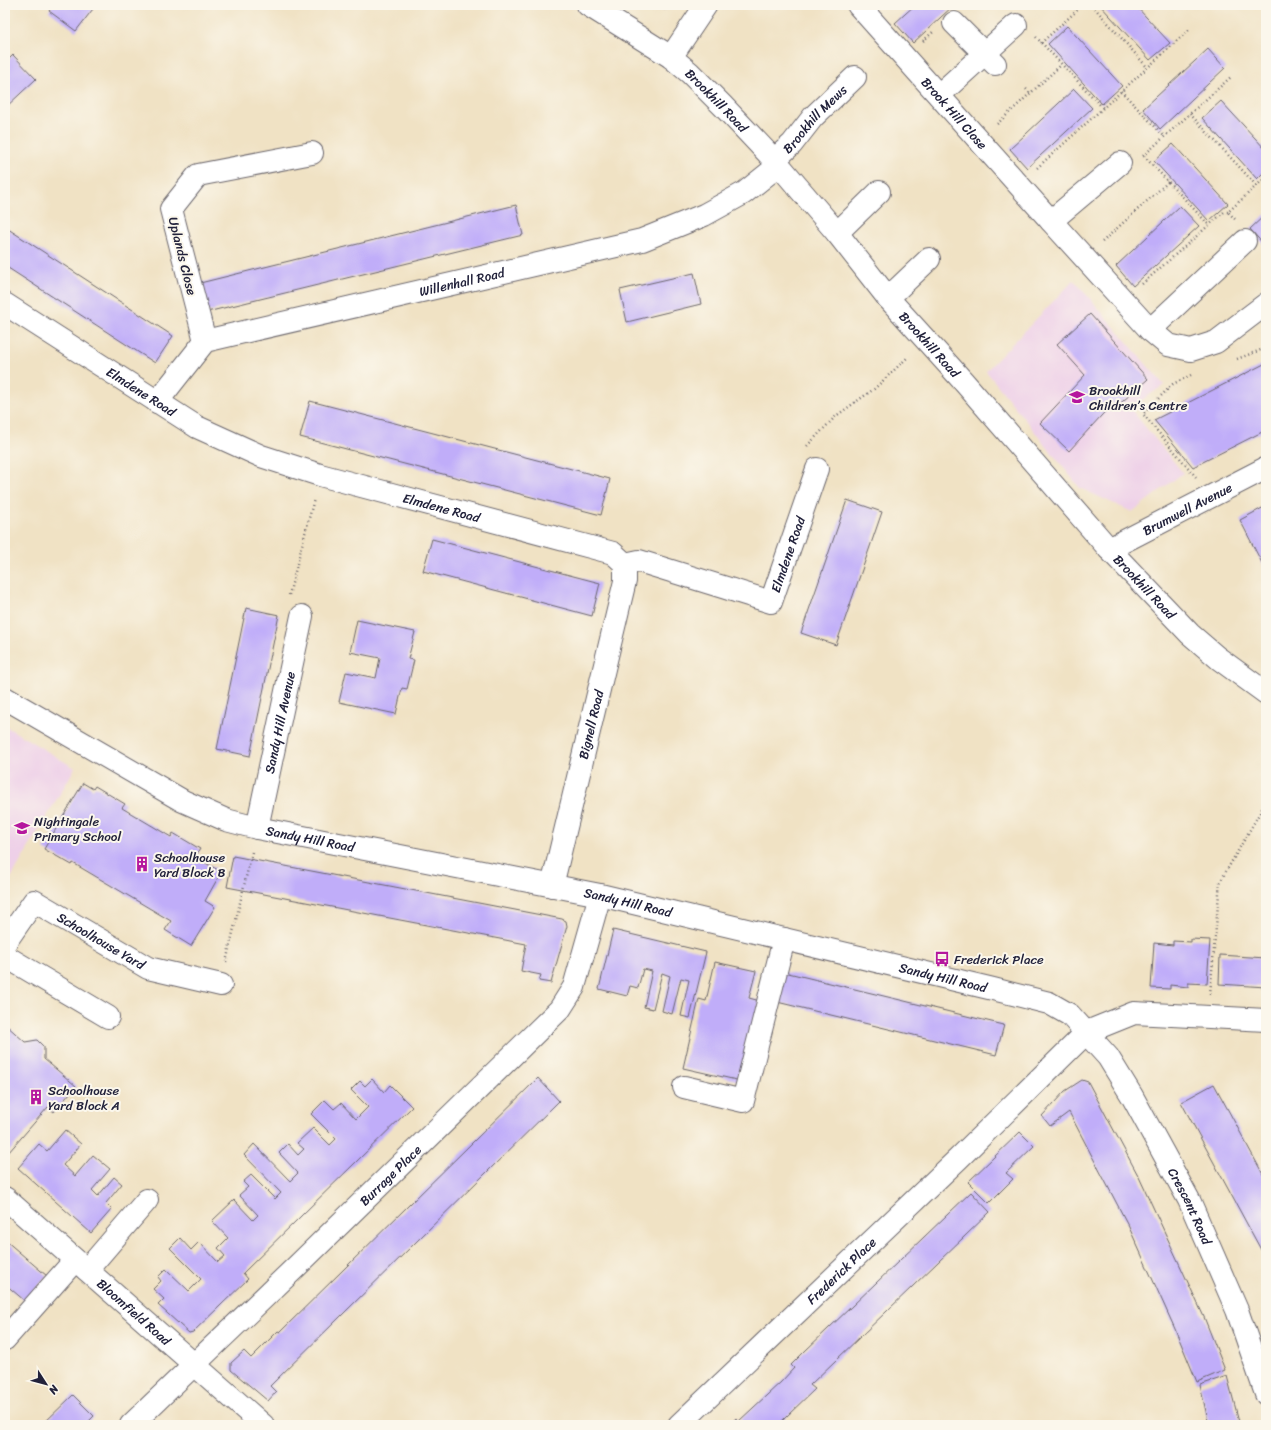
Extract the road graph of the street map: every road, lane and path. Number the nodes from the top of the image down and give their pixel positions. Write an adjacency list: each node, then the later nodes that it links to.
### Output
1 (588, 5): 12 (street, Brookhill Road)
2 (706, 5): 12 (street)
3 (858, 5): 21 (street, Brook Hill Close)
4 (1072, 5): 7 (path)
5 (1083, 5): 7 (path)
6 (1092, 5): 15 (path)
7 (1077, 10): 11 (path)
8 (954, 23): 13 (street)
9 (1023, 28): 11 (path); 13 (street)
10 (1190, 29): 15 (path)
11 (1041, 43): 14 (path)
12 (670, 57): 28 (street, Brookhill Road)
13 (989, 59): 21 (street)
14 (1061, 65): 20 (path); 22 (path)
15 (1147, 67): 19 (path)
16 (1232, 76): 23 (path)
17 (855, 77): 28 (street, Brookhill Mews)
18 (1026, 88): 20 (path)
19 (1121, 91): 22 (path); 24 (path)
20 (1030, 94): 25 (path)
21 (939, 95): 25 (street, Brook Hill Close)
22 (1102, 108): 32 (path)
23 (1190, 114): 24 (path); 33 (path)
24 (1165, 137): 27 (path)
25 (979, 140): 32 (street, Brook Hill Close)
26 (312, 153): 49 (street, Uplands Close)
27 (1144, 156): 29 (path); 31 (path)
28 (777, 162): 39 (street, Brookhill Road); 49 (street, Willenhall Road)
29 (1120, 163): 36 (street)
30 (1266, 177): 33 (path)
31 (1168, 182): 38 (path); 41 (path)
32 (1018, 184): 36 (street, Brook Hill Close)
33 (1257, 186): 35 (path)
34 (879, 192): 39 (street)
35 (1228, 212): 37 (path); 38 (path)
36 (1052, 221): 41 (street, Brook Hill Close)
37 (1237, 222)
38 (1208, 226): 44 (path)
39 (837, 232): 43 (street, Brookhill Road)
40 (1245, 241): 47 (street)
41 (1085, 258): 44 (street, Brook Hill Close)
42 (929, 259): 43 (street)
43 (888, 298): 48 (street, Brookhill Road)
44 (1124, 301): 47 (street, Brook Hill Close)
45 (5, 304): 53 (street, Elmdene Road)
46 (1266, 304): 47 (street, Brook Hill Close)
47 (1150, 330)
48 (926, 340): 55 (path); 58 (street, Brookhill Road)
49 (205, 341): 53 (street)
50 (1266, 348): 51 (path)
51 (1233, 360)
52 (1197, 372): 57 (path)
53 (156, 402): 56 (street, Elmdene Road)
54 (1266, 468): 57 (street, Brumwell Avenue)
55 (817, 469): 59 (street, Elmdene Road)
56 (320, 475): 59 (street, Elmdene Road); 60 (path)
57 (1206, 497): 58 (street, Brumwell Avenue)
58 (1109, 549): 61 (street, Brookhill Road)
59 (625, 564): 65 (street, Bignell Road)
60 (302, 616): 64 (street, Sandy Hill Avenue)
61 (1266, 693)
62 (5, 698): 64 (street, Sandy Hill Road)
63 (1266, 802): 71 (path)
64 (257, 828): 65 (street, Sandy Hill Road); 70 (path)
65 (552, 886): 66 (street, Sandy Hill Road)
66 (600, 895): 67 (street, Sandy Hill Road); 80 (street, Burrage Place)
67 (784, 939): 74 (street, Sandy Hill Road); 75 (street)
68 (5, 944): 70 (street, Schoolhouse Yard)
69 (5, 956): 72 (street)
70 (221, 985)
71 (1208, 1016): 73 (street); 74 (street)
72 (108, 1017)
73 (1266, 1020)
74 (1087, 1032): 81 (street, Crescent Road); 84 (street, Frederick Place)
75 (684, 1087)
76 (5, 1198): 78 (street, Bloomfield Road)
77 (147, 1200): 78 (street)
78 (81, 1265): 79 (street); 80 (street, Bloomfield Road)
79 (5, 1339)
80 (195, 1364): 82 (street, Burrage Place); 83 (street, Bloomfield Road)
81 (1266, 1394)
82 (131, 1425)
83 (263, 1425)
84 (679, 1425)

